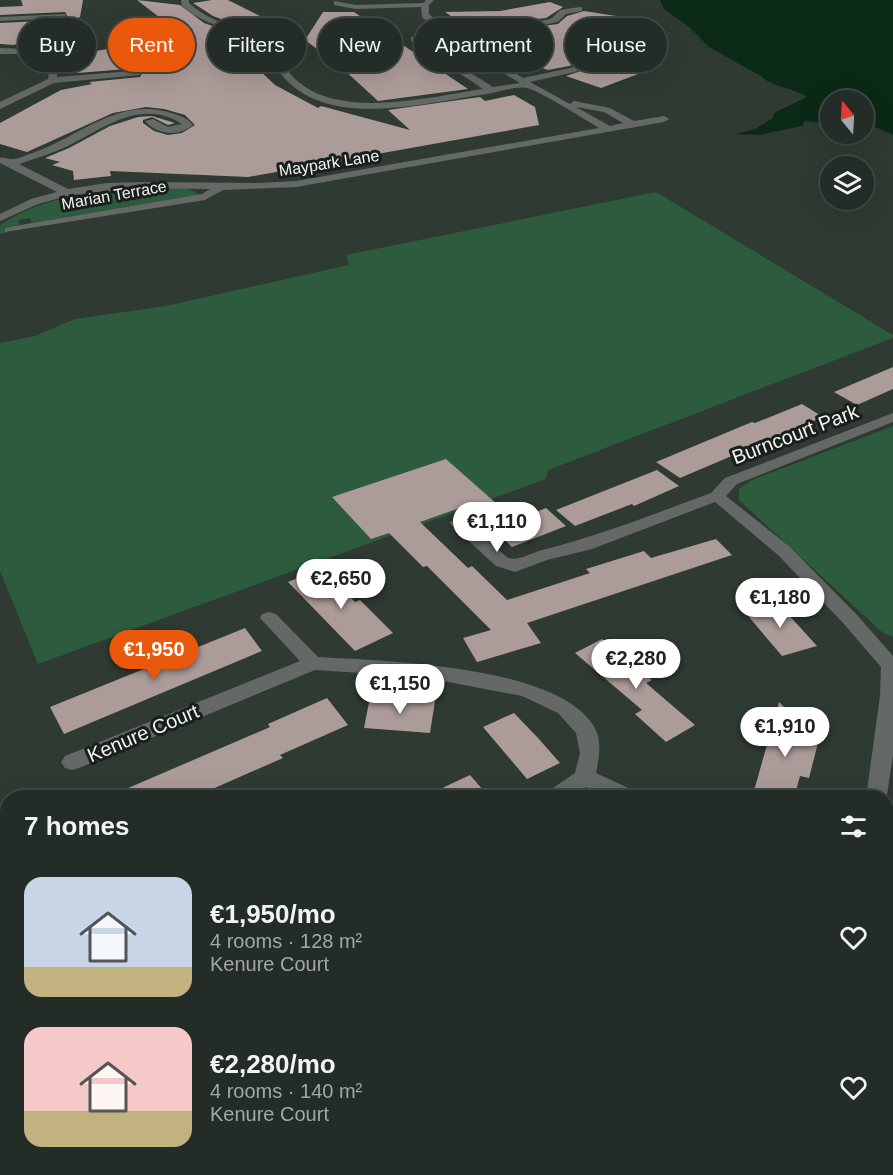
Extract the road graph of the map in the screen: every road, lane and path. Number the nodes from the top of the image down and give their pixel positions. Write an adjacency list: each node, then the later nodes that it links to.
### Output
1 (185, 0): 16 (street)
2 (337, 3): 3 (street)
3 (428, 3): 6 (street)
4 (579, 9): 8 (street)
5 (62, 16): 7 (street)
6 (428, 18)
7 (0, 19)
8 (553, 20)
9 (0, 51): 14 (street)
10 (136, 72): 14 (street)
11 (464, 72): 16 (street)
12 (507, 72): 15 (street)
13 (565, 72): 15 (street)
14 (52, 80): 18 (street)
15 (525, 83): 16 (street); 17 (street)
16 (491, 90)
17 (561, 102): 21 (street); 22 (street)
18 (0, 106)
19 (664, 119): 21 (street, Maypark Lane)
20 (150, 122): 23 (street)
21 (631, 124): 22 (street, Maypark Lane)
22 (607, 128): 24 (street, Maypark Lane)
23 (5, 161): 25 (street)
24 (222, 187): 25 (street, Maypark Lane); 27 (street, Marian Terrace)
25 (66, 192): 26 (street, Maypark Lane)
26 (0, 218)
27 (9, 230)
28 (893, 417): 29 (street, Burncourt Park)
29 (717, 496): 30 (street, Burncourt Park); 33 (street)
30 (457, 524)
31 (269, 618): 32 (street)
32 (313, 663): 35 (street, Kenure Court); 36 (street, Kenure Court)
33 (892, 665): 34 (street)
34 (891, 697): 39 (street)
35 (72, 762)
36 (585, 777): 37 (street); 38 (street)
37 (566, 790)
38 (612, 790)
39 (878, 790)

